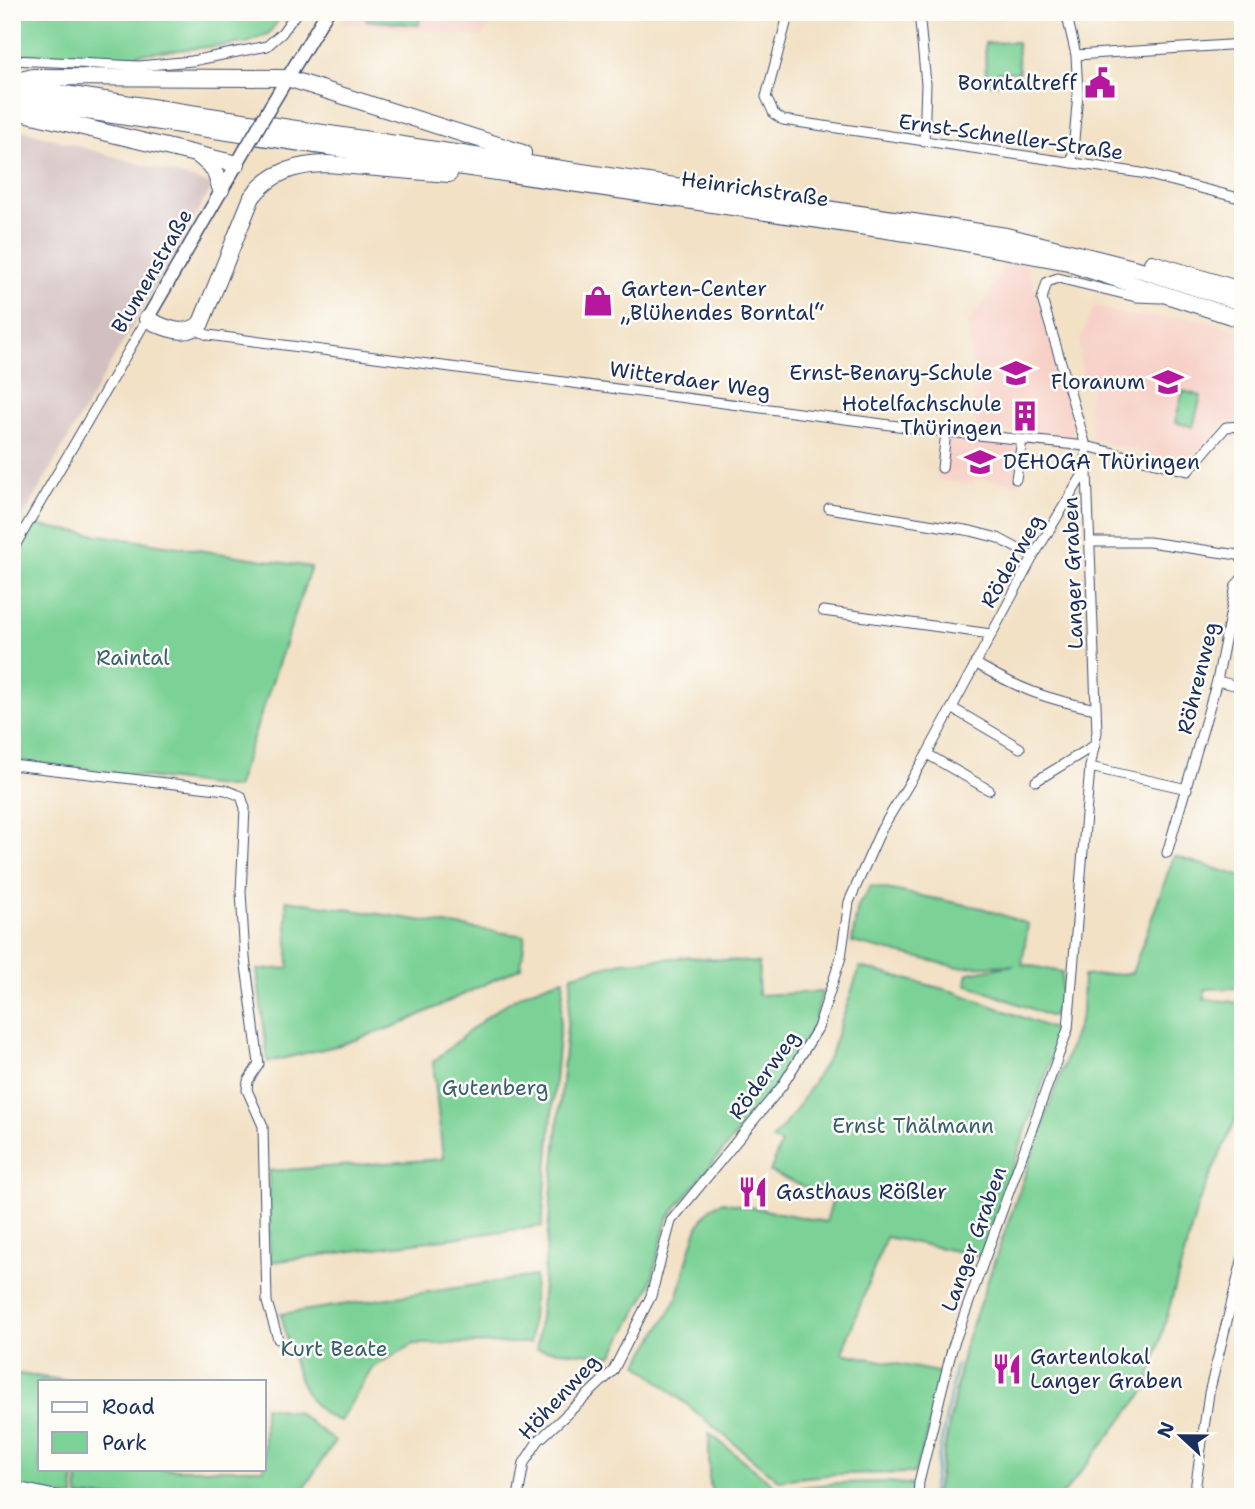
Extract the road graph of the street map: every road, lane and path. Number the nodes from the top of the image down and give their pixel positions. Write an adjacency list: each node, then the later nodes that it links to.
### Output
1 (297, 12): 8 (street)
2 (327, 12): 9 (street, Blumenstraße)
3 (789, 12): 14 (street, Ernst-Schneller-Straße)
4 (919, 12): 14 (street)
5 (1066, 12): 7 (street)
6 (1243, 44): 7 (street)
7 (1076, 55): 17 (street)
8 (12, 60)
9 (288, 78): 10 (highway); 13 (street, Blumenstraße); 18 (highway)
10 (12, 84): 13 (highway)
11 (12, 100): 13 (highway)
12 (12, 110): 15 (highway)
13 (263, 122): 16 (street, Blumenstraße, bridge); 18 (highway, Heinrichstraße); 19 (highway, Heinrichstraße)
14 (924, 142): 17 (street, Ernst-Schneller-Straße)
15 (197, 155): 16 (highway); 20 (highway)
16 (241, 157): 20 (street, Blumenstraße)
17 (1072, 163): 21 (street, Ernst-Schneller-Straße)
18 (565, 167): 22 (highway, Heinrichstraße)
19 (500, 171): 22 (highway, Heinrichstraße); 29 (highway)
20 (221, 190): 27 (street, Blumenstraße)
21 (1243, 199)
22 (1060, 254): 23 (highway); 24 (highway); 25 (highway, Heinrichstraße); 26 (highway, Heinrichstraße)
23 (1243, 291)
24 (1169, 297): 28 (highway); 33 (street, Langer Graben)
25 (1243, 303)
26 (1243, 309)
27 (147, 319): 29 (highway); 39 (street, Blumenstraße)
28 (1243, 320)
29 (194, 329): 31 (street, Witterdaer Weg)
30 (1243, 426): 33 (street, Witterdaer Weg)
31 (946, 432): 32 (street, Witterdaer Weg); 34 (street)
32 (1021, 440): 33 (street, Witterdaer Weg); 36 (street)
33 (1086, 446): 35 (street, Langer Graben)
34 (942, 468)
35 (1086, 469): 38 (street, Langer Graben); 40 (street, Röderweg)
36 (1016, 479)
37 (829, 508): 40 (street)
38 (1090, 542): 41 (street); 49 (street, Langer Graben)
39 (12, 551)
40 (1033, 557): 44 (street, Röderweg)
41 (1243, 560)
42 (1242, 578): 46 (street, Röhrenweg)
43 (823, 611): 44 (street)
44 (991, 634): 45 (street, Röderweg)
45 (975, 663): 48 (street, Röderweg); 49 (street)
46 (1217, 681): 47 (street); 56 (street, Röhrenweg)
47 (1243, 687)
48 (952, 708): 51 (street); 52 (street, Röderweg)
49 (1096, 709): 50 (street, Langer Graben)
50 (1095, 745): 54 (street, Langer Graben); 55 (street)
51 (1020, 748)
52 (927, 754): 57 (street); 61 (street, Röderweg)
53 (12, 765): 60 (street)
54 (1090, 767): 56 (street); 65 (street, Langer Graben)
55 (1036, 781)
56 (1187, 789): 58 (street, Röhrenweg)
57 (989, 790)
58 (1167, 853)
59 (1243, 1258): 66 (street)
60 (278, 1339)
61 (616, 1362): 64 (street, Höhenweg)
62 (12, 1486): 63 (street)
63 (63, 1497)
64 (518, 1497)
65 (918, 1497)
66 (1194, 1497)

